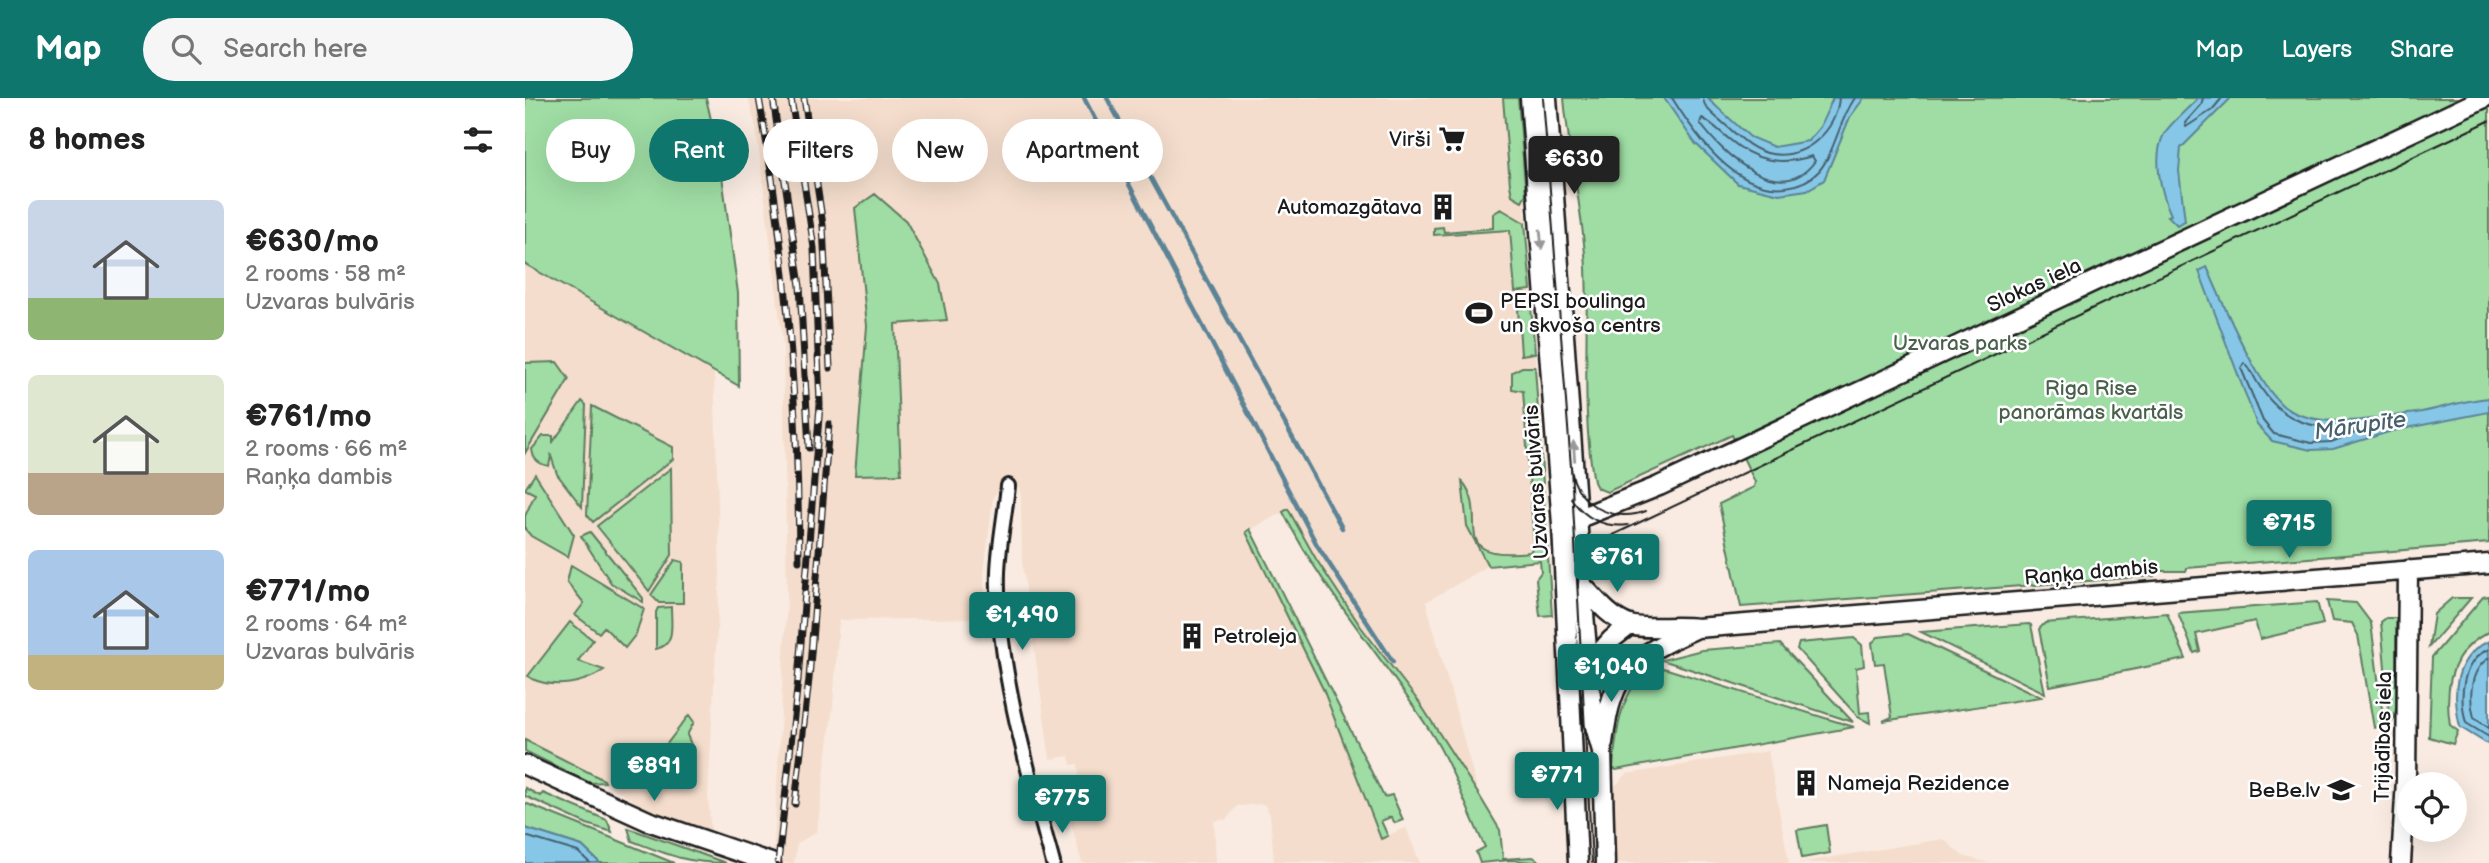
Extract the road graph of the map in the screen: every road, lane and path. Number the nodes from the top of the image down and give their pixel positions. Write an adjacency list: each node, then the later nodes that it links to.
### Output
1 (1529, 98): 5 (main road, Uzvaras bulvāris, one-way to 5)
2 (1547, 98): 5 (main road, Uzvaras bulvāris, one-way to 2)
3 (2484, 98): 5 (main road, Slokas iela)
4 (1008, 486): 16 (street)
5 (1570, 522): 8 (main road, Uzvaras bulvāris); 12 (main road, Uzvaras bulvāris)
6 (2489, 564): 7 (main road, Raņķa dambis)
7 (2408, 570): 10 (main road, Raņķa dambis); 19 (main road, Trijādības iela)
8 (1583, 586): 9 (main road); 11 (main road, Uzvaras bulvāris)
9 (1630, 625): 10 (main road, Raņķa dambis); 11 (main road)
10 (1697, 628): 13 (main road, Raņķa dambis)
11 (1588, 663): 12 (main road); 13 (main road, Uzvaras bulvāris)
12 (1571, 693): 17 (main road, Uzvaras bulvāris)
13 (1602, 751): 18 (main road, Uzvaras bulvāris)
14 (525, 765): 15 (main road)
15 (771, 863)
16 (1052, 863)
17 (1577, 863)
18 (1605, 863)
19 (2401, 863)

